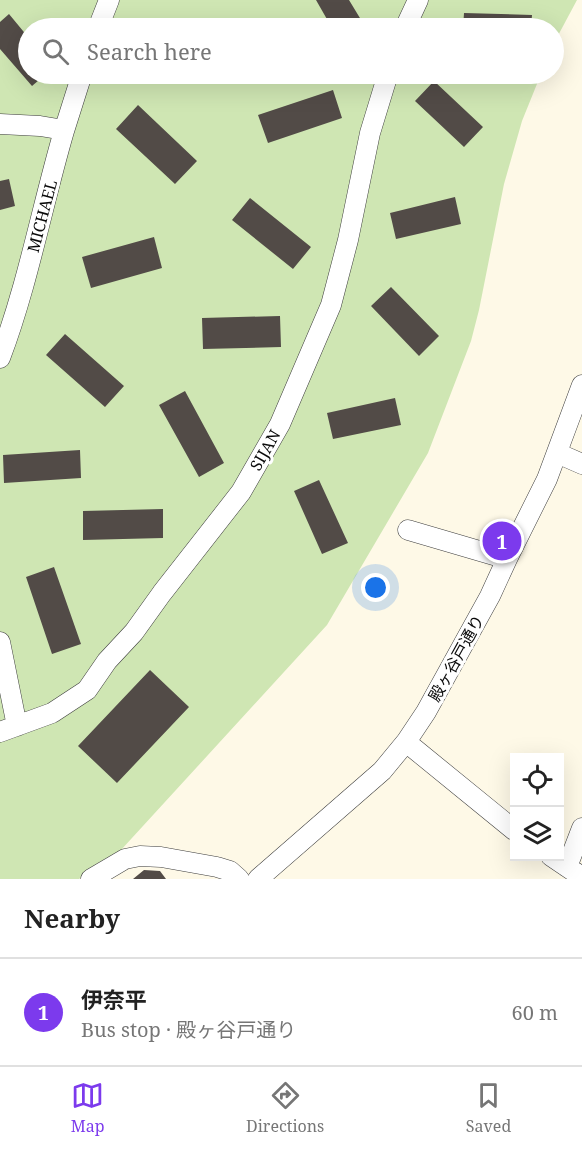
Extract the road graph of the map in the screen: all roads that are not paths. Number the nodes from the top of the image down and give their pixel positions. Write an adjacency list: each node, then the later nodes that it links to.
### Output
1 (109, 0): 3 (street)
2 (417, 0): 4 (street)
3 (102, 18)
4 (409, 18)
5 (79, 84): 8 (street, MICHAEL)
6 (385, 84): 16 (street, SIJAN)
7 (0, 124): 8 (street)
8 (64, 130): 9 (street, MICHAEL)
9 (0, 358)
10 (582, 385): 11 (street, 殿ヶ谷戸通り)
11 (557, 453): 12 (street); 14 (street, 殿ヶ谷戸通り)
12 (582, 464)
13 (408, 530): 14 (street)
14 (507, 559): 17 (street, 殿ヶ谷戸通り)
15 (0, 642): 16 (street)
16 (8, 729)
17 (406, 742): 18 (street); 23 (street, 殿ヶ谷戸通り)
18 (510, 827)
19 (582, 828): 20 (street)
20 (566, 867)
21 (91, 879): 22 (street)
22 (239, 879)
23 (258, 879)

